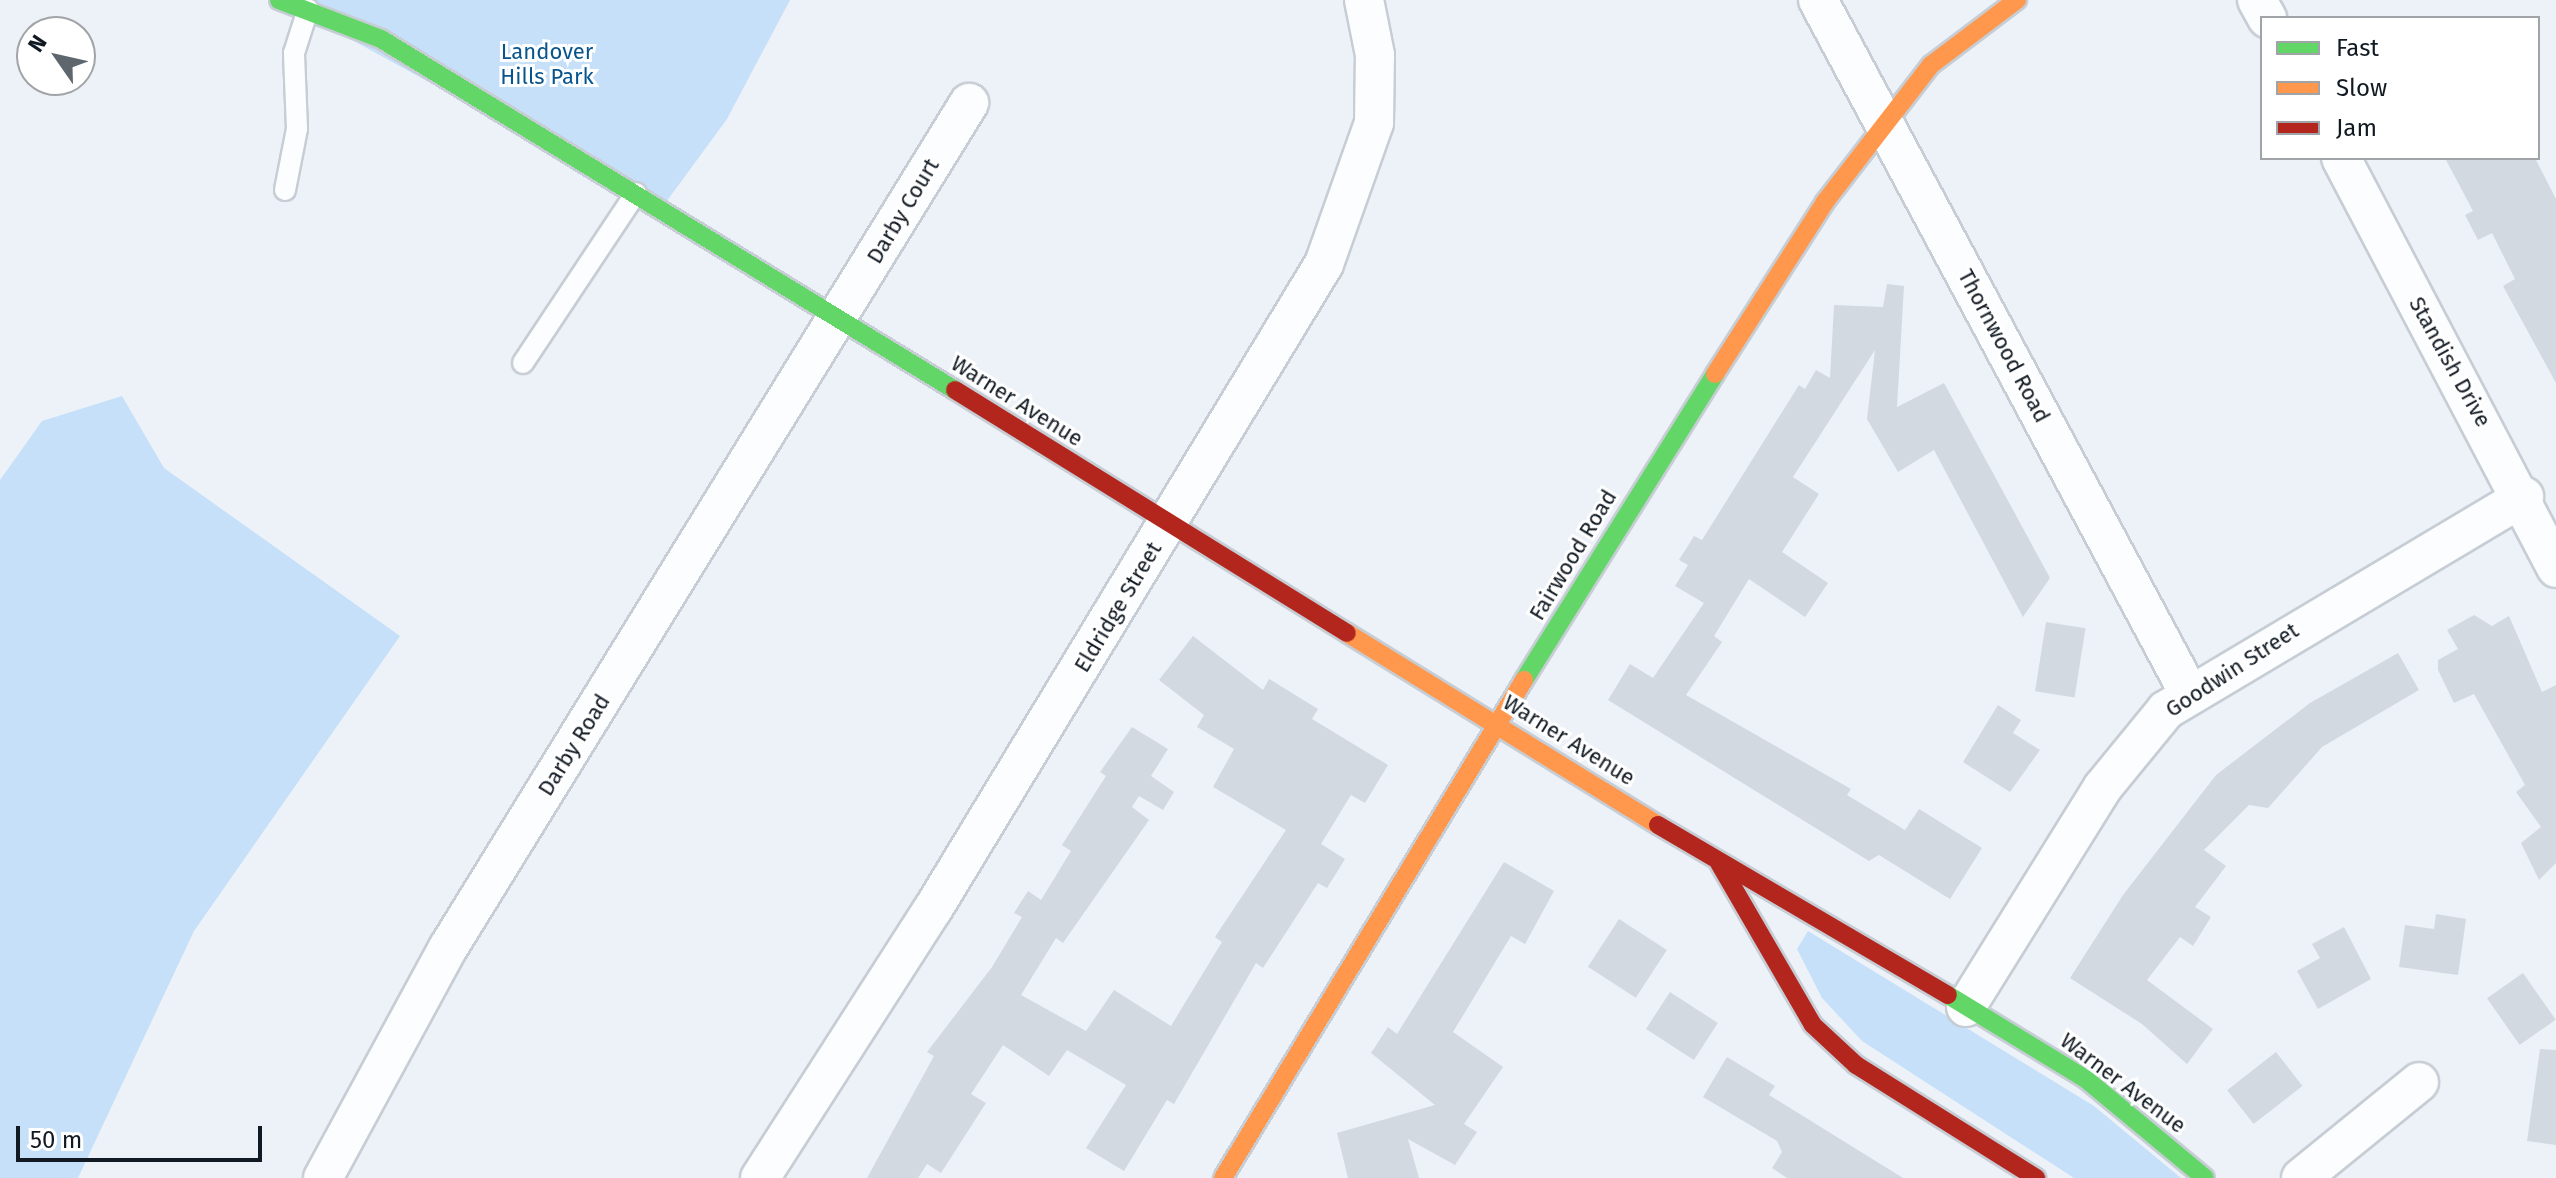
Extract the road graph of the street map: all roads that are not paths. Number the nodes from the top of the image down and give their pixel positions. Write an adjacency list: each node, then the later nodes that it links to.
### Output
1 (279, 0): 5 (street, Warner Avenue)
2 (1364, 0): 14 (street, Eldridge Street)
3 (1818, 0): 7 (street, Thornwood Road)
4 (2017, 0): 7 (street, Fairwood Road)
5 (308, 9): 9 (lane); 10 (street, Warner Avenue)
6 (969, 103): 11 (street, Darby Court)
7 (1883, 118): 16 (street, Thornwood Road); 17 (street, Fairwood Road)
8 (2342, 160): 13 (street, Standish Drive)
9 (285, 190)
10 (636, 193): 11 (street, Warner Avenue); 12 (lane)
11 (837, 319): 14 (street, Warner Avenue); 21 (street, Darby Road)
12 (523, 363)
13 (2524, 497): 15 (street, Standish Drive); 16 (street, Goodwin Street)
14 (1168, 523): 17 (street, Warner Avenue); 22 (street, Eldridge Street)
15 (2556, 568)
16 (2189, 693): 19 (street, Goodwin Street)
17 (1501, 724): 18 (street, Warner Avenue); 23 (street, Fairwood Road)
18 (1719, 863): 19 (street, Warner Avenue); 24 (street, Warner Avenue)
19 (1966, 1007): 25 (street, Warner Avenue)
20 (2419, 1082): 26 (street)
21 (323, 1178)
22 (760, 1178)
23 (1223, 1178)
24 (2036, 1178)
25 (2205, 1178)
26 (2301, 1178)

